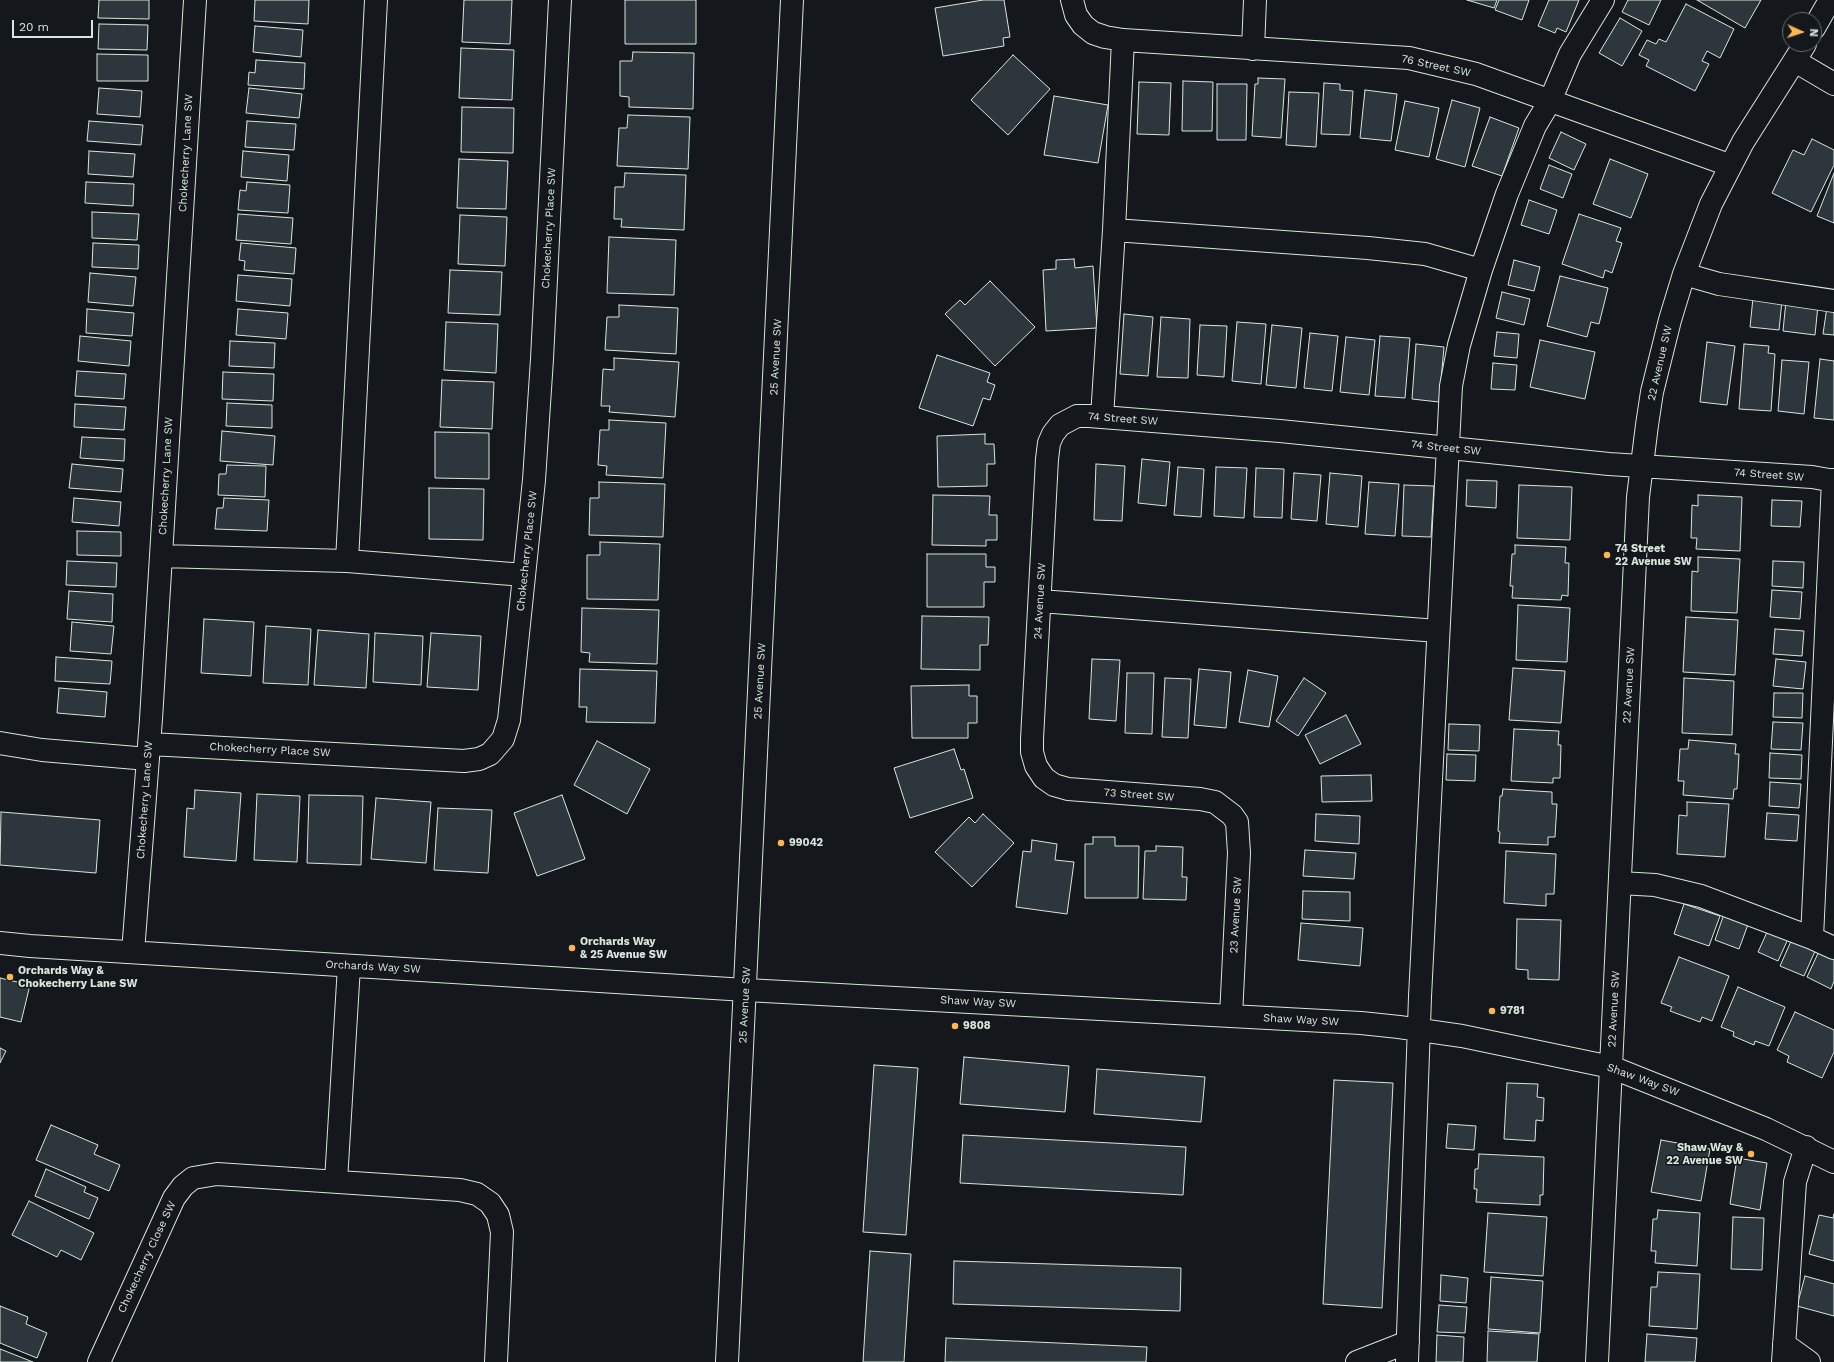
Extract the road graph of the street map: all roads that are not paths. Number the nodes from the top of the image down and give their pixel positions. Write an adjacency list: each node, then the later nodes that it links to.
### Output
1 (195, 0): 25 (street, Chokecherry Lane SW)
2 (376, 0): 26 (street)
3 (560, 0): 27 (street, Chokecherry Place SW)
4 (792, 0): 40 (street, 25 Avenue SW)
5 (1072, 0): 10 (street, 76 Street SW)
6 (1256, 0): 11 (street)
7 (1603, 0): 14 (street)
8 (1830, 0): 9 (street)
9 (1822, 14)
10 (1123, 40): 11 (street, 76 Street SW); 16 (street)
11 (1253, 49): 14 (street, 76 Street SW)
12 (1800, 53): 13 (street); 15 (street, 22 Avenue SW)
13 (1834, 84)
14 (1550, 101): 15 (street, 76 Street SW); 17 (street)
15 (1729, 165): 18 (street, 22 Avenue SW)
16 (1114, 230): 17 (street); 20 (street)
17 (1480, 270): 22 (street)
18 (1684, 274): 19 (street); 23 (street, 22 Avenue SW)
19 (1834, 301)
20 (1102, 417): 21 (street, 74 Street SW); 22 (street, 74 Street SW)
21 (1060, 425): 28 (street, 24 Avenue SW)
22 (1447, 448): 23 (street, 74 Street SW); 29 (street)
23 (1642, 466): 24 (street, 74 Street SW); 34 (street, 22 Avenue SW)
24 (1833, 480): 35 (street)
25 (161, 556): 26 (street); 31 (street, Chokecherry Lane SW)
26 (347, 561): 27 (street)
27 (524, 575): 31 (street, Chokecherry Place SW)
28 (1040, 601): 29 (street); 32 (street, 24 Avenue SW)
29 (1438, 631): 42 (street)
30 (0, 743): 31 (street, Chokecherry Place SW)
31 (149, 751): 38 (street, Chokecherry Lane SW)
32 (1044, 778): 33 (street, 73 Street SW)
33 (1232, 815): 41 (street, 23 Avenue SW)
34 (1620, 883): 35 (street); 43 (street, 22 Avenue SW)
35 (1812, 938): 37 (street)
36 (0, 943): 38 (street, Orchards Way SW)
37 (1834, 948)
38 (133, 952): 39 (street, Orchards Way SW)
39 (349, 966): 40 (street, Orchards Way SW); 46 (street)
40 (746, 990): 41 (street, Shaw Way SW); 51 (street, 25 Avenue SW)
41 (1231, 1016): 42 (street, Shaw Way SW)
42 (1420, 1030): 43 (street, Shaw Way SW); 47 (street)
43 (1611, 1067): 44 (street, Shaw Way SW); 53 (street, 22 Avenue SW)
44 (1806, 1147): 45 (street, Shaw Way SW); 48 (street)
45 (1834, 1162)
46 (336, 1181): 49 (street, Chokecherry Close SW); 50 (street, Chokecherry Close SW)
47 (1408, 1352): 52 (street)
48 (1783, 1353): 54 (street)
49 (99, 1362)
50 (496, 1362)
51 (727, 1362)
52 (1356, 1362)
53 (1597, 1362)
54 (1810, 1362)

